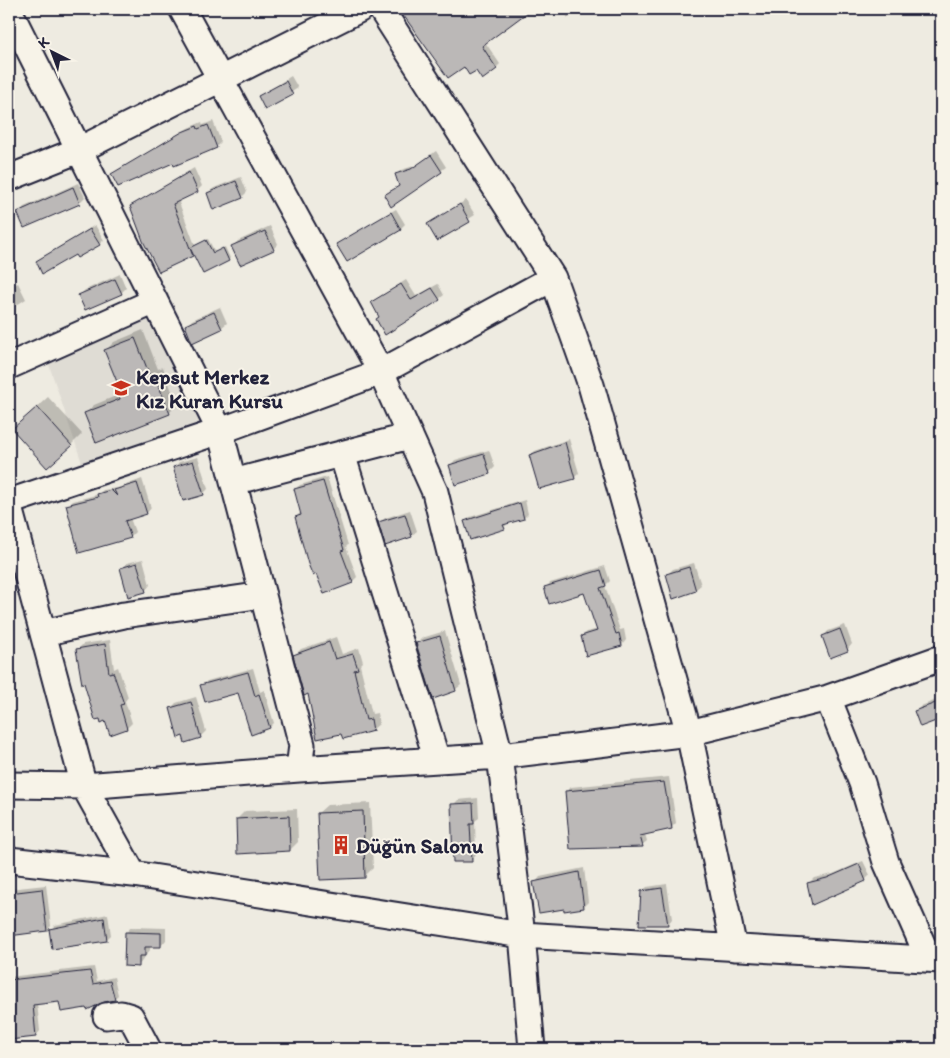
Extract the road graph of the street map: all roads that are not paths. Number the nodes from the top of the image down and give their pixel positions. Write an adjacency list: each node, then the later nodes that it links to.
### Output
1 (182, 9): 5 (street)
2 (360, 9): 5 (street)
3 (381, 9): 8 (street)
4 (9, 10): 6 (street)
5 (222, 77): 6 (street); 11 (street)
6 (80, 150): 7 (street); 9 (street)
7 (9, 178)
8 (553, 278): 11 (street); 22 (street)
9 (155, 301): 10 (street); 12 (street)
10 (9, 366)
11 (381, 372): 12 (street); 13 (street)
12 (220, 431): 15 (street); 16 (street)
13 (410, 436): 14 (street); 23 (street)
14 (342, 454): 15 (street); 24 (street)
15 (233, 482): 18 (street)
16 (9, 502)
17 (9, 507): 19 (street)
18 (263, 595): 19 (street); 25 (street)
19 (43, 633): 27 (street)
20 (941, 658): 21 (street)
21 (828, 698): 22 (street); 32 (street)
22 (689, 733): 23 (street); 31 (street)
23 (500, 756): 24 (street); 30 (street)
24 (437, 760): 25 (street)
25 (299, 768): 27 (street)
26 (9, 785): 27 (street)
27 (84, 786): 29 (street)
28 (9, 860): 29 (street)
29 (133, 874): 30 (street)
30 (522, 935): 31 (street); 35 (street)
31 (734, 948): 32 (street)
32 (935, 960)
33 (106, 1016): 34 (street)
34 (148, 1049)
35 (532, 1049)

